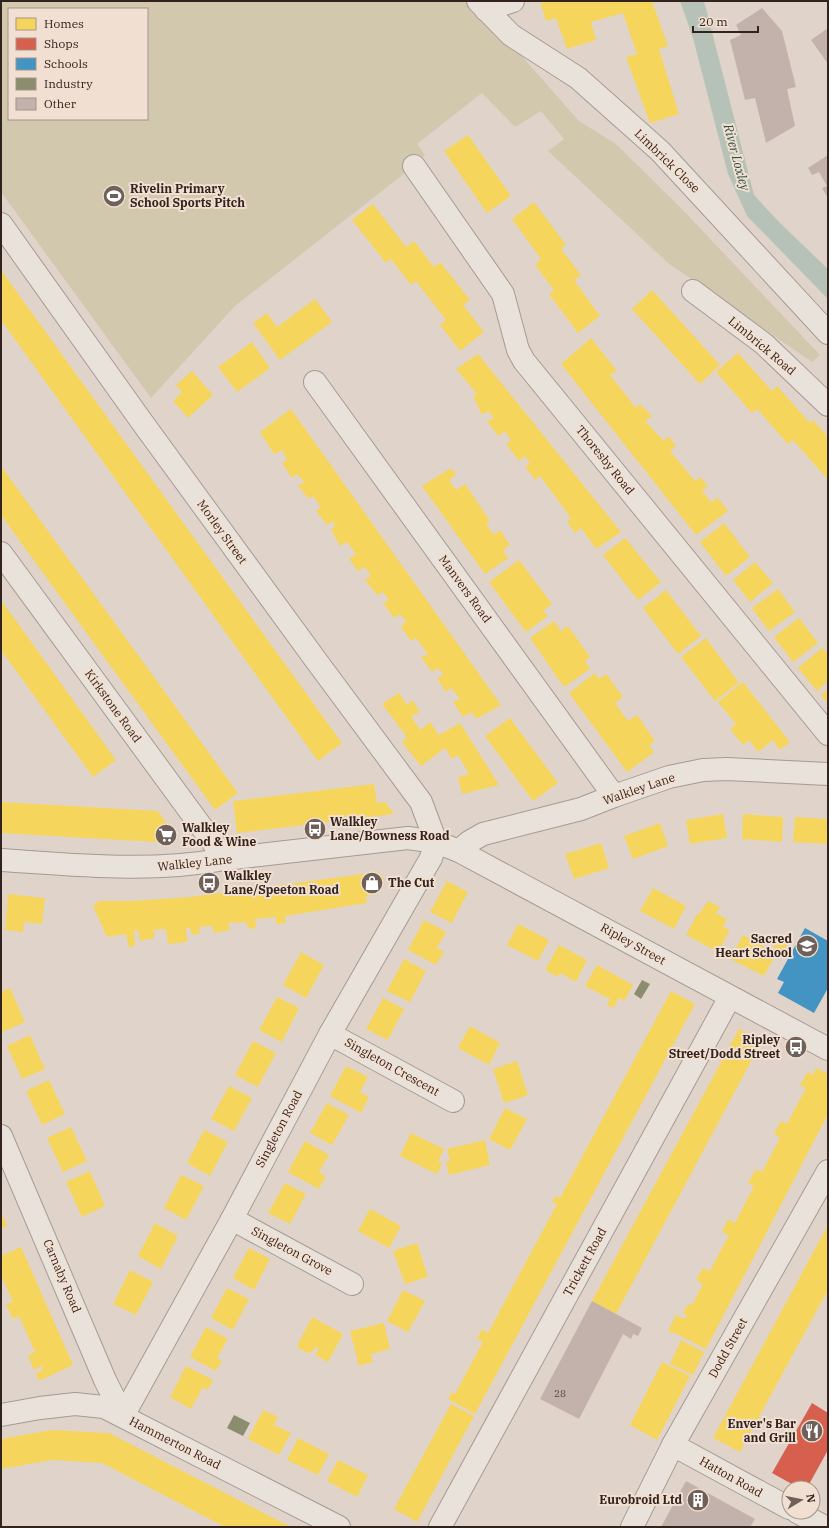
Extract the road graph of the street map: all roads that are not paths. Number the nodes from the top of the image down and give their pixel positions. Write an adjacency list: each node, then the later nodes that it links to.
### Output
1 (512, 1): 2 (street, Limbrick Close)
2 (482, 6): 6 (street, Limbrick Close)
3 (414, 166): 10 (street, Thoresby Road)
4 (1, 224): 13 (street, Morley Street)
5 (693, 291): 8 (street, Limbrick Road)
6 (828, 333)
7 (315, 382): 12 (street, Manvers Road)
8 (828, 404)
9 (1, 553): 15 (street, Kirkstone Road)
10 (828, 734)
11 (828, 774): 12 (street, Walkley Lane)
12 (614, 796): 14 (street, Walkley Lane)
13 (436, 842): 14 (street, Ripley Street); 15 (street, Walkley Lane); 18 (street, Singleton Road)
14 (458, 851): 17 (street, Ripley Street)
15 (226, 859): 16 (street, Walkley Lane)
16 (1, 860)
17 (730, 997): 19 (street, Ripley Street); 31 (street, Trickett Road)
18 (330, 1034): 20 (street, Singleton Crescent); 23 (street, Singleton Road)
19 (828, 1049)
20 (453, 1101)
21 (1, 1136): 26 (street, Carnaby Road)
22 (828, 1171): 27 (street, Dodd Street)
23 (232, 1219): 24 (street, Singleton Grove); 26 (street, Singleton Road)
24 (352, 1284)
25 (1, 1415): 26 (street, Hammerton Road)
26 (123, 1416): 30 (street, Hammerton Road)
27 (673, 1445): 28 (street, Hatton Road); 32 (street, Dodd Street)
28 (781, 1504)
29 (812, 1520): 33 (street)
30 (339, 1527)
31 (440, 1527)
32 (632, 1527)
33 (825, 1527)

